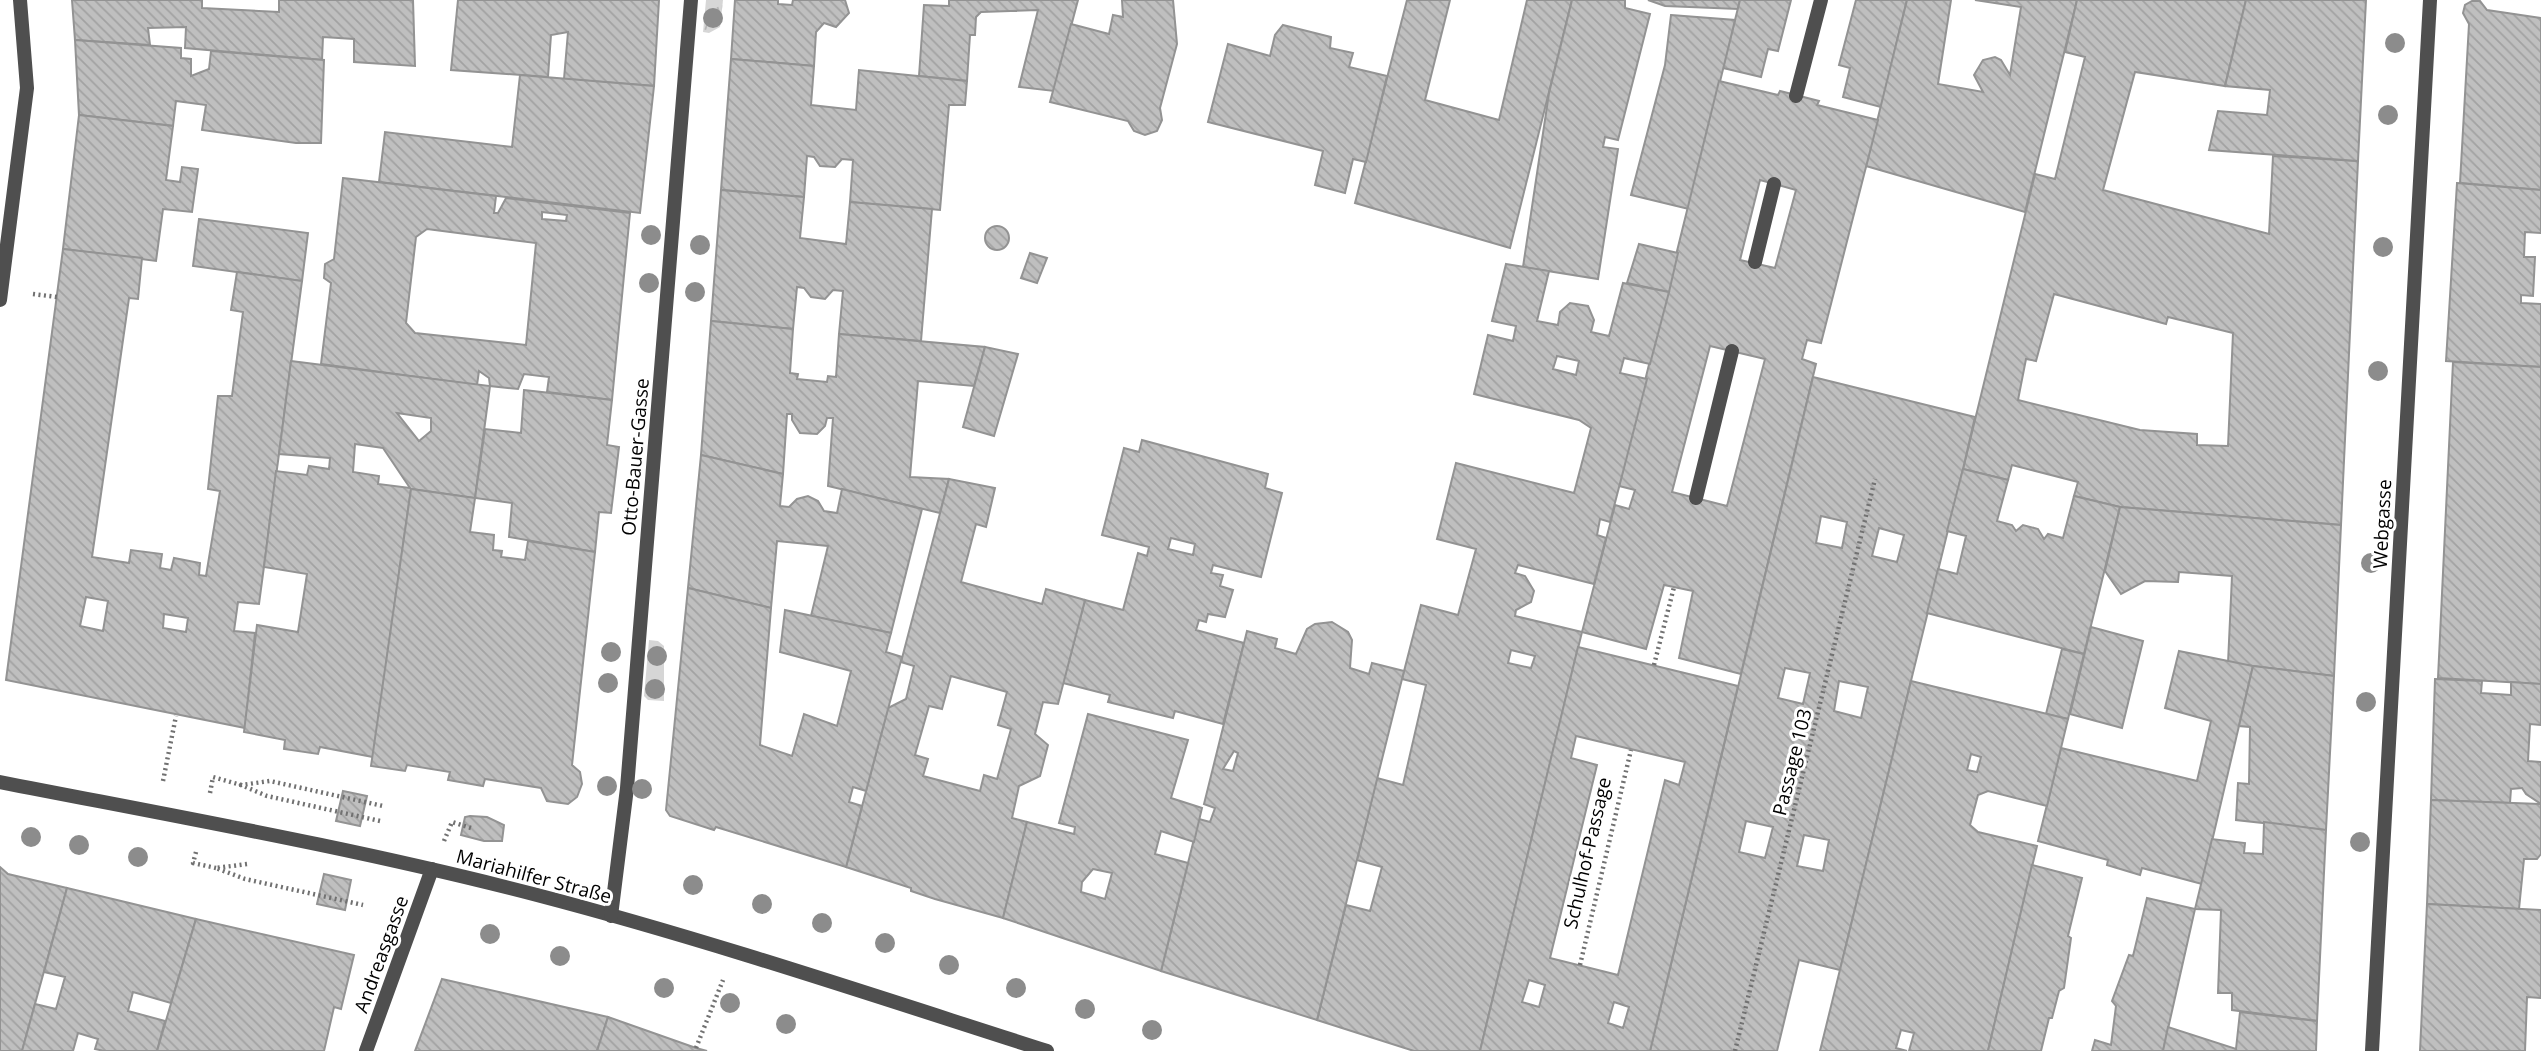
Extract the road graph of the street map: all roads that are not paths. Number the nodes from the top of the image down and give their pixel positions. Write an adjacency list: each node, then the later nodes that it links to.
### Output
1 (20, 0): 8 (street)
2 (691, 0): 13 (street, Otto-Bauer-Gasse)
3 (1821, 0): 5 (street)
4 (2430, 0): 16 (street, Webgasse)
5 (1796, 96)
6 (1774, 184): 7 (street)
7 (1755, 262)
8 (0, 300)
9 (1732, 351): 10 (street)
10 (1696, 498)
11 (0, 782): 12 (street, Mariahilfer Straße)
12 (432, 869): 13 (street, Mariahilfer Straße); 14 (street, Andreasgasse)
13 (611, 916): 15 (street, Mariahilfer Straße)
14 (366, 1051)
15 (1047, 1051)
16 (2372, 1051)

